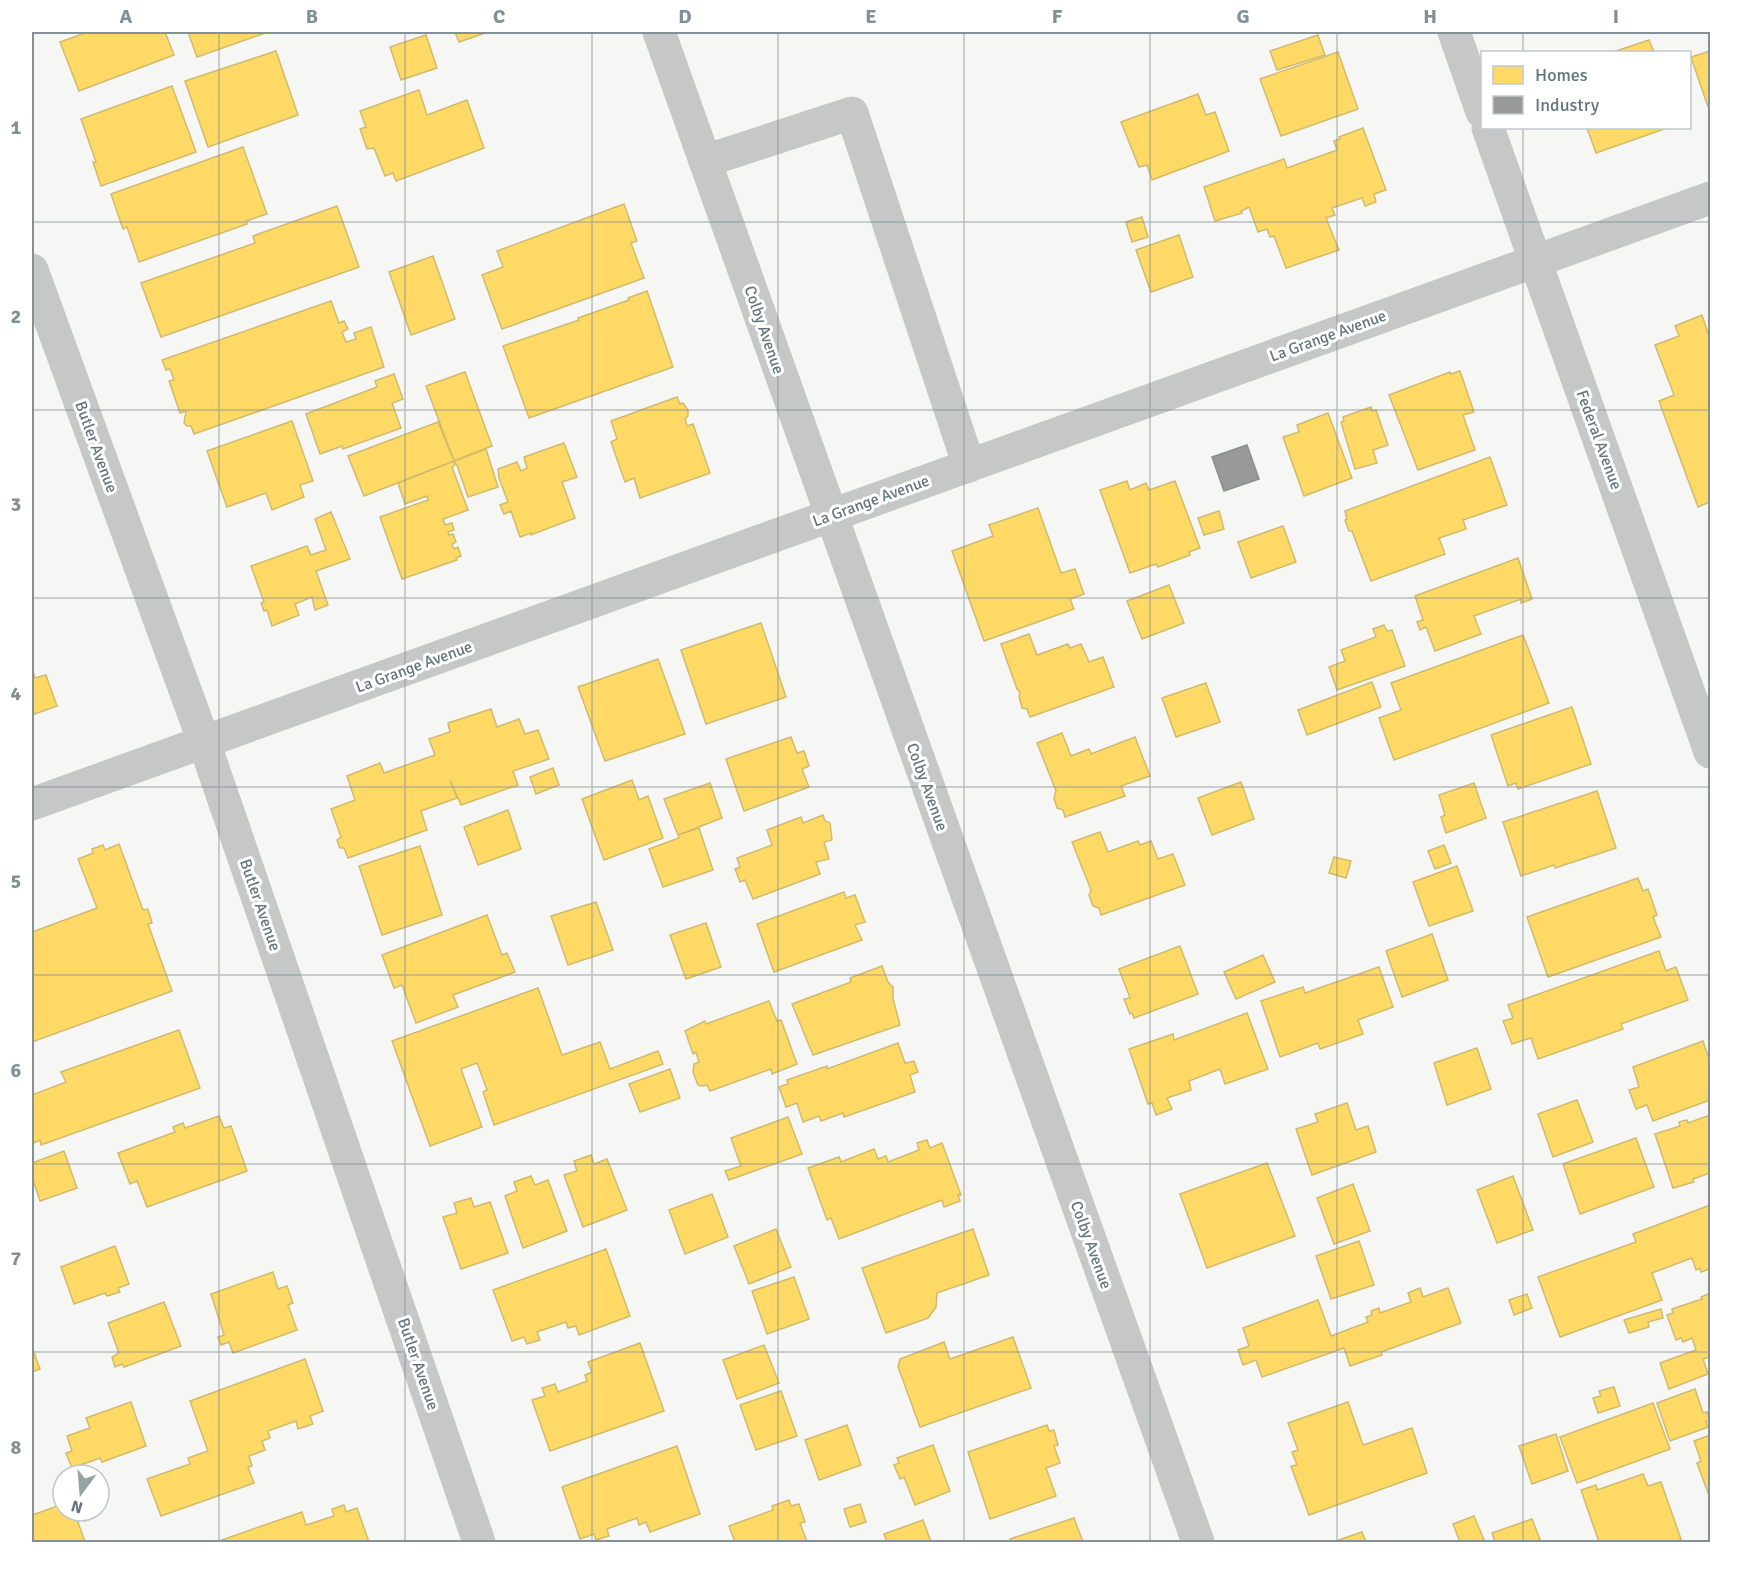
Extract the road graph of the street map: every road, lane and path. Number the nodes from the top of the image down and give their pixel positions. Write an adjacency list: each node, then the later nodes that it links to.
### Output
1 (659, 32): 5 (street, Colby Avenue)
2 (1454, 32): 3 (street)
3 (1481, 109)
4 (1488, 129): 7 (street, Federal Avenue)
5 (705, 161): 9 (street); 10 (street, Colby Avenue)
6 (1710, 198): 7 (street, La Grange Avenue)
7 (1536, 261): 9 (street, La Grange Avenue); 12 (street, Federal Avenue)
8 (32, 270): 11 (street, Butler Avenue)
9 (969, 466): 10 (street, La Grange Avenue)
10 (830, 516): 11 (street, La Grange Avenue); 15 (street, Colby Avenue)
11 (204, 742): 13 (street, La Grange Avenue); 14 (street, Butler Avenue)
12 (1710, 752)
13 (32, 804)
14 (479, 1542)
15 (1198, 1542)

